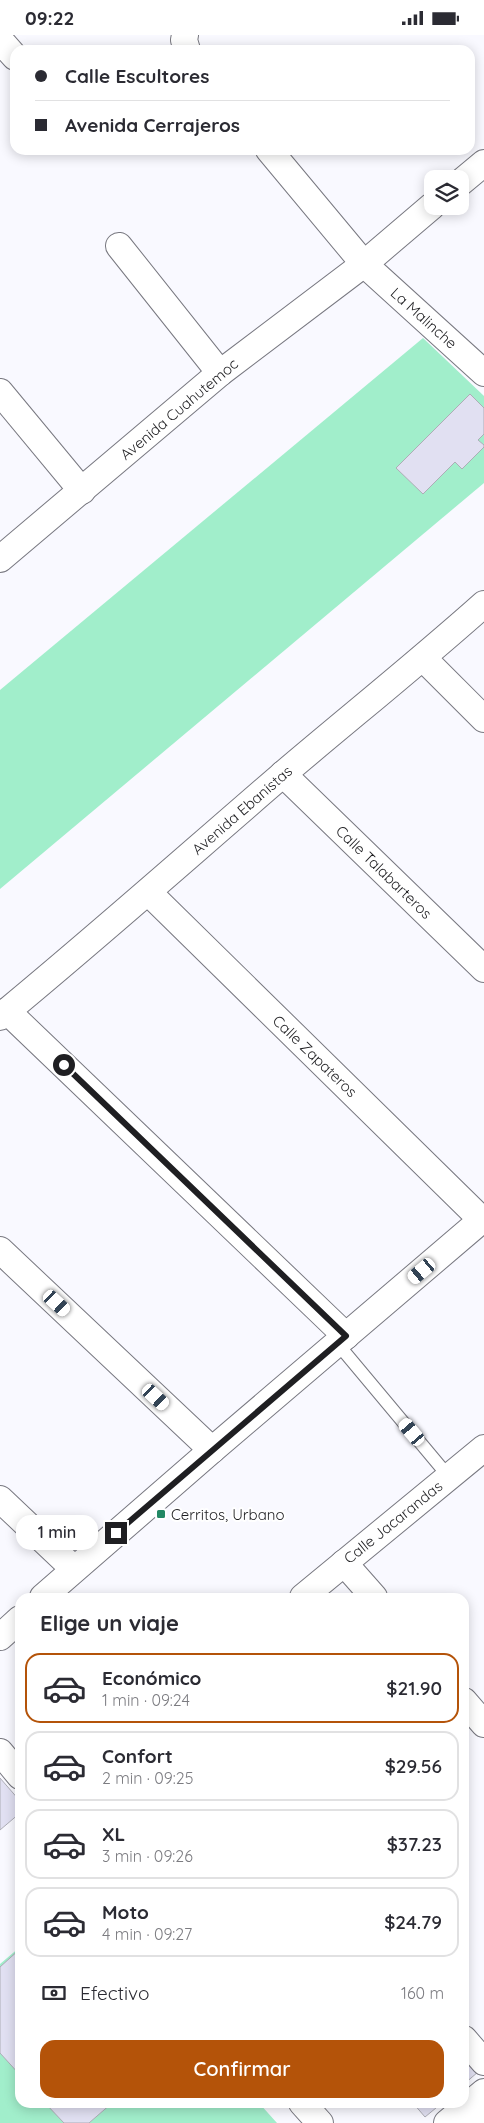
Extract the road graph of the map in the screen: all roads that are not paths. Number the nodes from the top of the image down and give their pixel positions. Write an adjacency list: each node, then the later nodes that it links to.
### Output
1 (0, 40): 2 (street)
2 (10, 51)
3 (273, 155): 8 (street, La Malinche)
4 (484, 163): 5 (street)
5 (469, 176)
6 (424, 213): 8 (street, Avenida Cuahutemoc)
7 (119, 246): 9 (street)
8 (364, 264): 9 (street, Avenida Cuahutemoc); 10 (street, La Malinche)
9 (220, 373): 12 (street, Avenida Cuahutemoc)
10 (484, 373)
11 (0, 392): 12 (street)
12 (82, 491): 13 (street, Avenida Cuahutemoc)
13 (0, 559)
14 (484, 604): 15 (street, Avenida Ebanistas)
15 (423, 658): 16 (street); 17 (street, Avenida Ebanistas)
16 (484, 719)
17 (283, 774): 18 (street, Avenida Ebanistas); 19 (street, Calle Talabarteros)
18 (148, 892): 20 (street, Avenida Ebanistas); 21 (street, Calle Zapateros)
19 (484, 969)
20 (4, 1014): 23 (street)
21 (483, 1219): 23 (street)
22 (0, 1250): 25 (street)
23 (342, 1340): 25 (street); 26 (lane)
24 (484, 1448): 26 (street, Calle Jacarandas)
25 (212, 1450): 29 (street)
26 (449, 1477): 28 (street, Calle Jacarandas)
27 (0, 1499): 29 (street)
28 (344, 1563): 31 (street, Calle Jacarandas); 32 (street)
29 (74, 1569): 30 (street)
30 (47, 1593)
31 (308, 1593)
32 (370, 1593)
33 (15, 1624): 34 (street)
34 (0, 1637)
35 (469, 1707): 36 (street)
36 (484, 1724)
37 (0, 1752): 38 (street)
38 (15, 1770)
39 (469, 2045): 40 (street)
40 (484, 2062)
41 (479, 2106): 44 (street)
42 (306, 2108): 43 (street)
43 (320, 2123)
44 (448, 2123)

